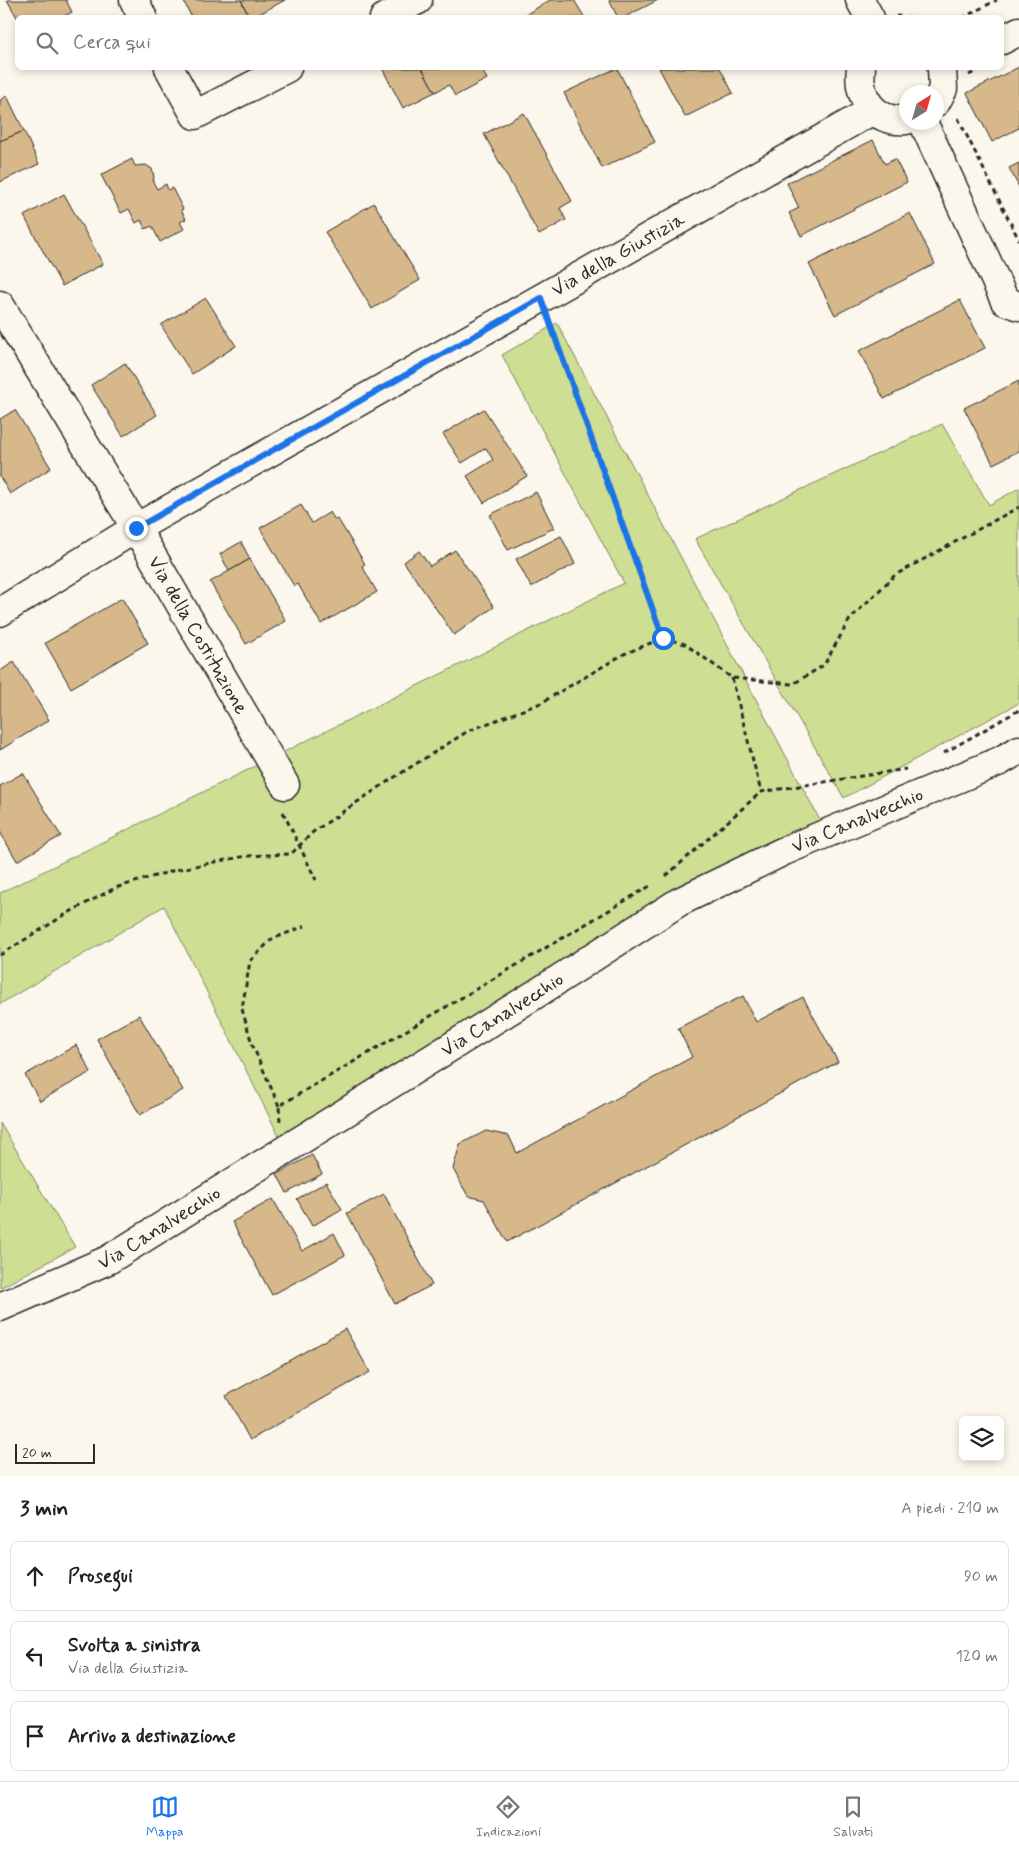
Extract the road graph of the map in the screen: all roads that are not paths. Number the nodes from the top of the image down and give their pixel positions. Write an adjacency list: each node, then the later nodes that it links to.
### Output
1 (134, 0): 4 (street)
2 (418, 0): 5 (street)
3 (860, 0): 6 (street)
4 (142, 15)
5 (390, 15)
6 (868, 15)
7 (1019, 32): 8 (street)
8 (1004, 39)
9 (170, 70): 10 (street)
10 (283, 70)
11 (861, 70): 14 (street)
12 (950, 70): 13 (street)
13 (946, 108)
14 (873, 110): 15 (street); 19 (street, Via della Giustizia)
15 (899, 119)
16 (927, 130): 18 (street)
17 (0, 305): 19 (street, Via della Costituzione)
18 (1019, 306)
19 (136, 528): 20 (street, Via della Giustizia); 22 (street, Via della Costituzione)
20 (0, 612)
21 (1019, 750): 23 (street, Via Canalvecchio)
22 (285, 786)
23 (0, 1307)

